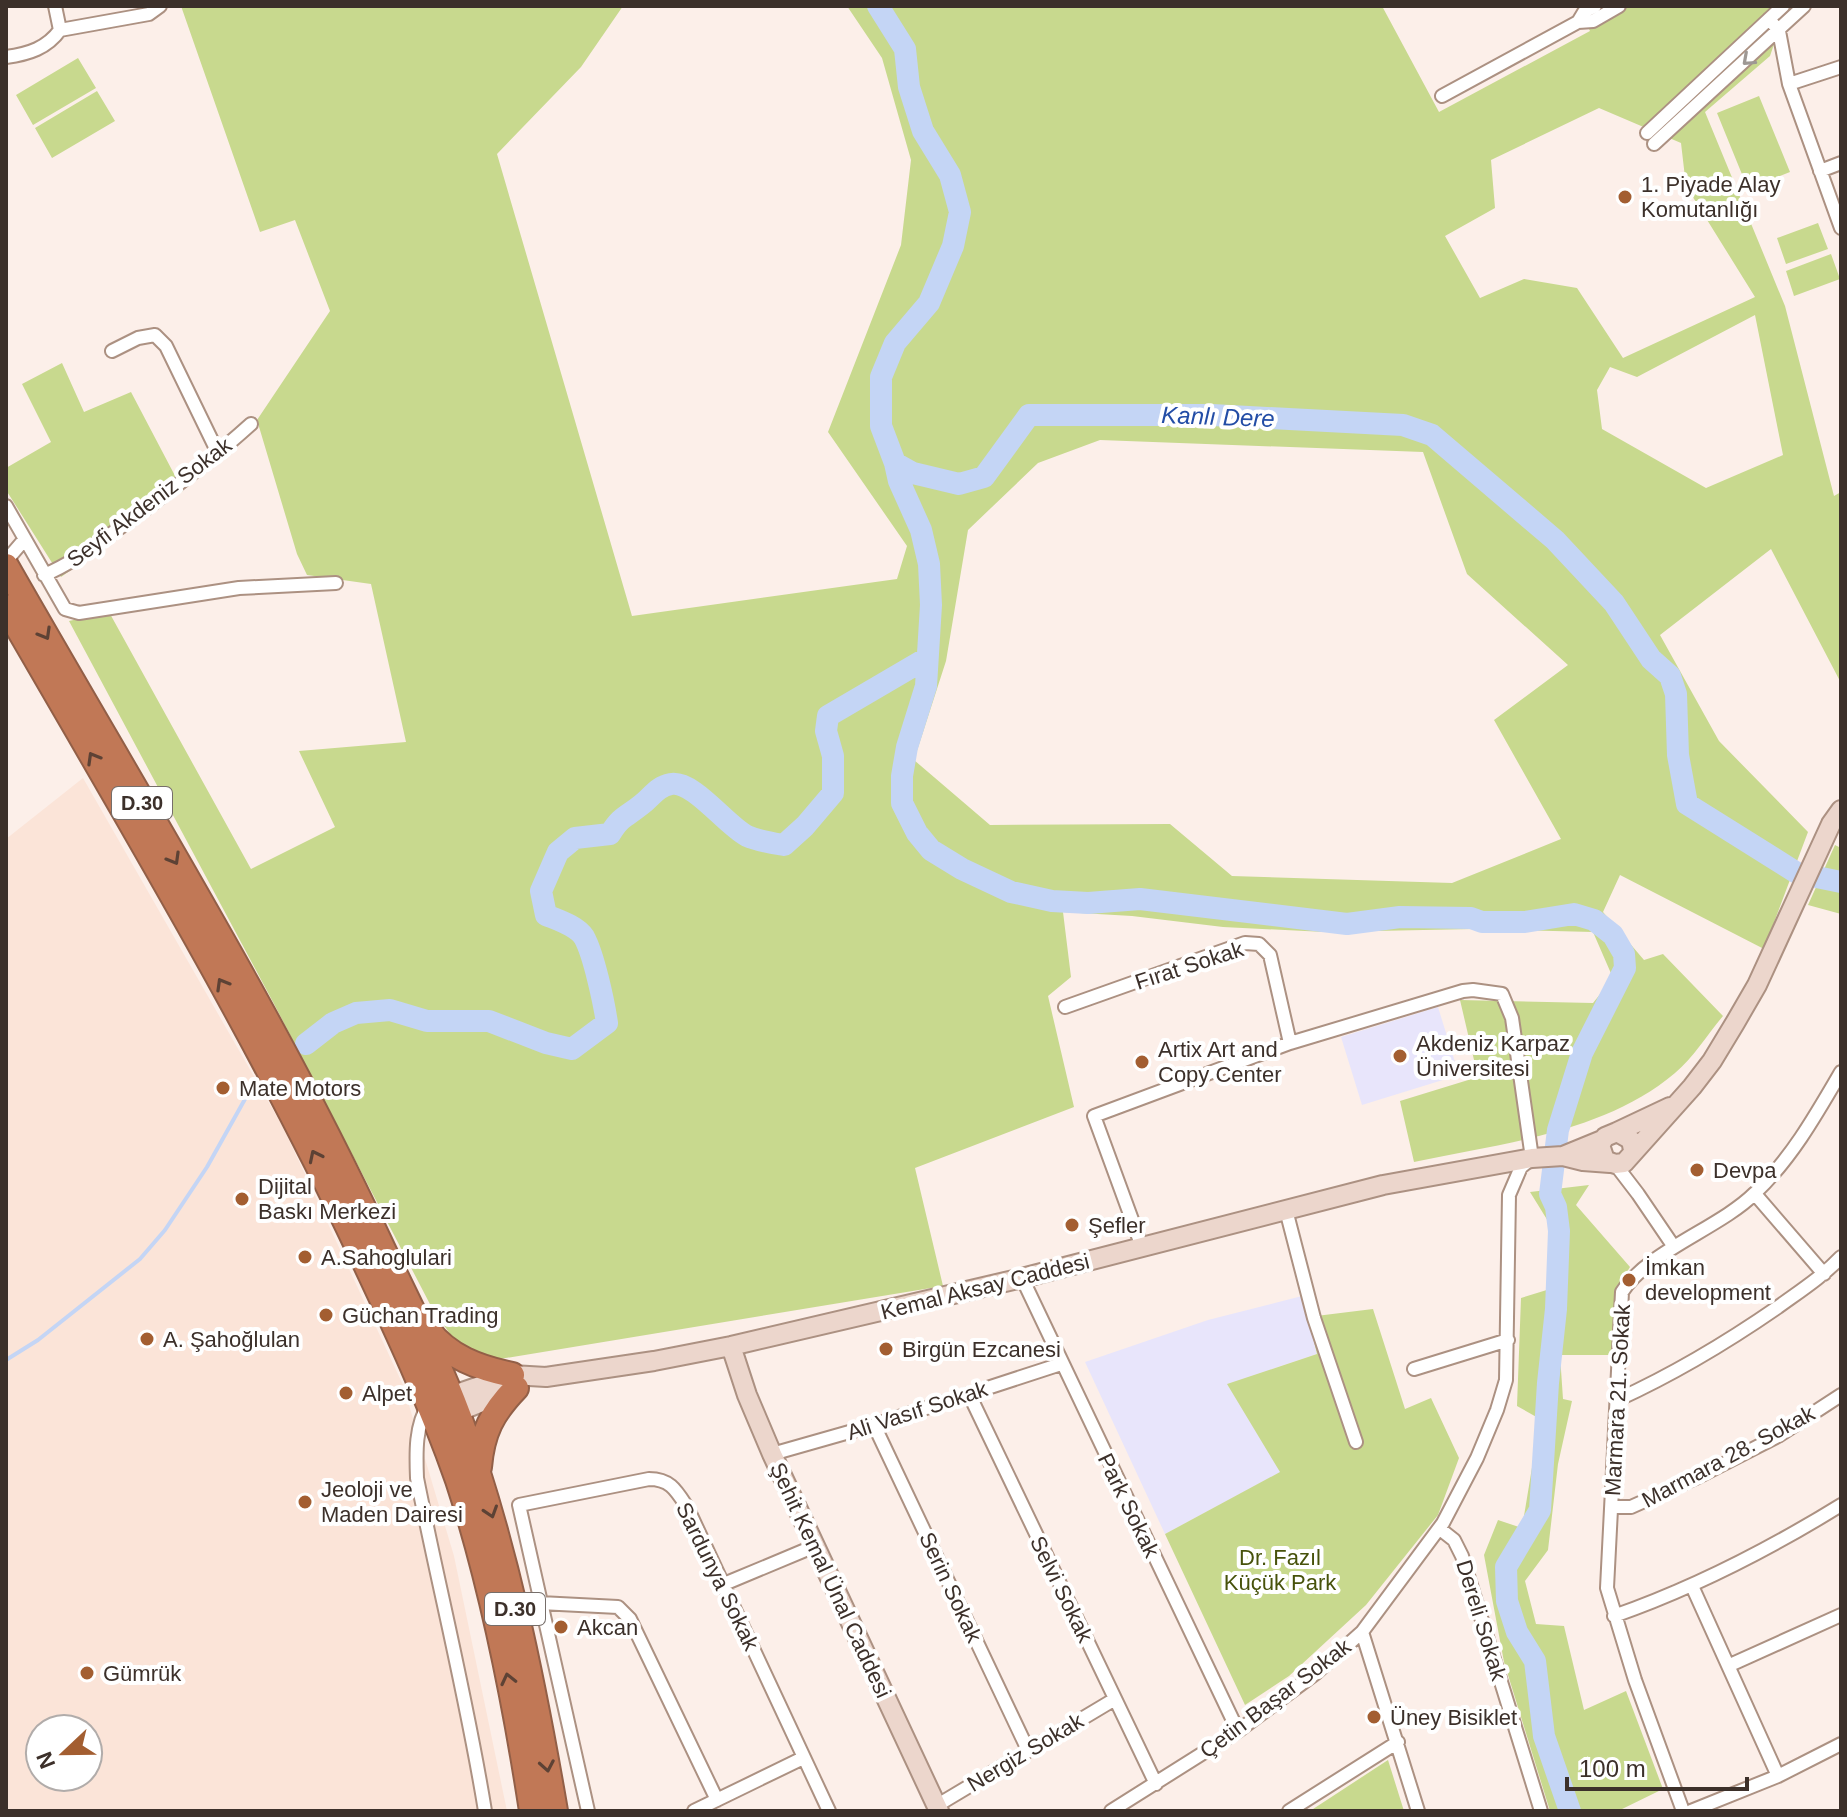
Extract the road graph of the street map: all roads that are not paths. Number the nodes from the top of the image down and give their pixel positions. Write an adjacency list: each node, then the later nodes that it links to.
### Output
1 (55, 6): 9 (street)
2 (1595, 6): 8 (street)
3 (1619, 6): 8 (street)
4 (1783, 6): 7 (street)
5 (1804, 6): 10 (street)
6 (159, 7): 9 (street)
7 (1769, 19): 10 (street); 10 (street, one-way to 7)
8 (1578, 22): 14 (street)
9 (60, 30): 11 (street)
10 (1779, 31): 13 (street)
11 (6, 57)
12 (1841, 67): 13 (street)
13 (1789, 84): 16 (street)
14 (1442, 96)
15 (1841, 163): 16 (street)
16 (1820, 171): 17 (street)
17 (1841, 228)
18 (112, 351): 20 (street)
19 (251, 424): 20 (street, Seyfi Akdeniz Sokak)
20 (218, 453): 24 (street, Seyfi Akdeniz Sokak)
21 (6, 506): 22 (street)
22 (24, 540): 23 (street); 24 (street)
23 (6, 564): 30 (highway, D.30, one-way to 30)
24 (44, 575): 25 (street)
25 (336, 583)
26 (6, 607): 30 (highway, D.30, one-way to 26)
27 (1836, 817): 33 (main road)
28 (1065, 1007): 29 (street, Fırat Sokak)
29 (1290, 1043): 36 (street); 41 (street)
30 (269, 1046): 32 (highway, D.30)
31 (1841, 1072): 39 (street, Marmara 21. Sokak)
32 (289, 1082): 46 (highway, D.30); 55 (highway, D.30, one-way to 32)
33 (1673, 1106): 34 (main road, Kemal Aksay Caddesi); 37 (main road)
34 (1610, 1136): 35 (main road, Kemal Aksay Caddesi); 37 (main road); 37 (main road)
35 (1563, 1156): 36 (main road, Kemal Aksay Caddesi); 37 (main road, Kemal Aksay Caddesi)
36 (1532, 1158): 40 (main road, Kemal Aksay Caddesi); 47 (street, Çetin Başar Sokak)
37 (1622, 1158): 38 (street); 38 (street)
38 (1638, 1194): 42 (street)
39 (1755, 1194): 42 (street, Marmara 21. Sokak); 44 (street)
40 (1286, 1210): 41 (main road, Kemal Aksay Caddesi); 57 (street)
41 (1142, 1247): 45 (main road, Kemal Aksay Caddesi)
42 (1674, 1247): 54 (street, Marmara 21. Sokak)
43 (1841, 1257): 44 (street)
44 (1824, 1274): 54 (street)
45 (1022, 1278): 48 (main road, Kemal Aksay Caddesi); 49 (street, Park Sokak)
46 (411, 1310): 51 (highway); 55 (highway, D.30)
47 (1508, 1340): 50 (street); 62 (street, Çetin Başar Sokak)
48 (731, 1346): 51 (main road, Kemal Aksay Caddesi); 58 (main road, Şehit Kemal Ünal Caddesi)
49 (1061, 1364): 52 (street, Ali Vasıf Sokak); 72 (street, Park Sokak)
50 (1414, 1369)
51 (514, 1382): 55 (main road, Kemal Aksay Caddesi); 59 (highway)
52 (969, 1394): 56 (street, Ali Vasıf Sokak); 71 (street, Selvi Sokak)
53 (1841, 1395): 61 (street, Marmara 28. Sokak)
54 (1617, 1400): 61 (street, Marmara 21. Sokak)
55 (443, 1408): 59 (highway, D.30); 81 (street); 82 (highway, D.30, one-way to 55)
56 (874, 1425): 58 (street, Ali Vasıf Sokak); 75 (street, Serin Sokak)
57 (1356, 1442)
58 (772, 1454): 63 (main road, Şehit Kemal Ünal Caddesi)
59 (479, 1473): 83 (highway, D.30, one-way to 83)
60 (1841, 1505): 65 (street)
61 (1612, 1507): 68 (street, Marmara 21. Sokak)
62 (1440, 1529): 69 (street, Çetin Başar Sokak); 90 (street, Dereli Sokak)
63 (815, 1546): 64 (street); 80 (main road, Şehit Kemal Ünal Caddesi)
64 (724, 1584): 66 (street, Sardunya Sokak); 76 (street, Sardunya Sokak)
65 (1692, 1586): 68 (street); 70 (street)
66 (540, 1603): 79 (street); 84 (street)
67 (1841, 1615): 70 (street)
68 (1614, 1616): 91 (street, Marmara 21. Sokak)
69 (1362, 1632): 72 (street, Çetin Başar Sokak); 73 (street)
70 (1730, 1665): 77 (street)
71 (1115, 1699): 75 (street, Nergiz Sokak); 78 (street, Selvi Sokak)
72 (1238, 1731): 78 (street, Çetin Başar Sokak)
73 (1398, 1742): 88 (street); 89 (street)
74 (1841, 1744): 77 (street)
75 (1028, 1750): 80 (street, Nergiz Sokak)
76 (803, 1758): 79 (street); 86 (street, Sardunya Sokak)
77 (1778, 1776): 92 (street)
78 (1156, 1784): 87 (street, Çetin Başar Sokak)
79 (717, 1800): 85 (street)
80 (937, 1808)
81 (485, 1811)
82 (532, 1811)
83 (555, 1811)
84 (588, 1811)
85 (694, 1811)
86 (829, 1811)
87 (1111, 1811)
88 (1289, 1811)
89 (1418, 1811)
90 (1541, 1811)
91 (1683, 1811)
92 (1691, 1811)

